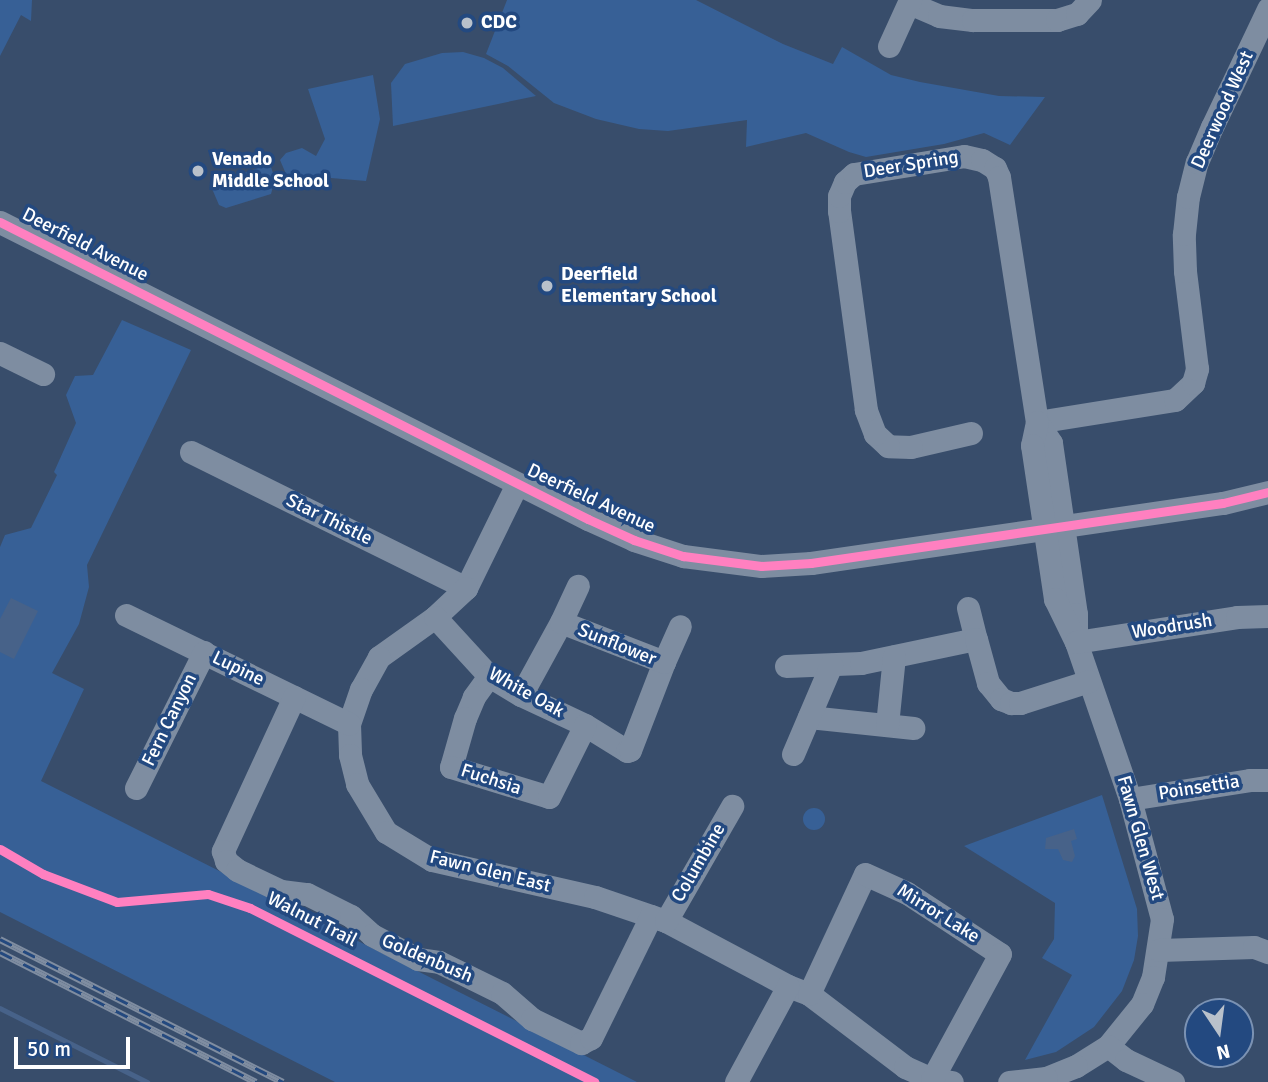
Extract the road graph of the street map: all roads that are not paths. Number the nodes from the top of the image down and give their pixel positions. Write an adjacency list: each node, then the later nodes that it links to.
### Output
1 (1090, 0): 2 (street)
2 (909, 2): 4 (street)
3 (1268, 9): 8 (street, Deerwood West)
4 (889, 46)
5 (0, 222): 11 (street, Deerfield Avenue)
6 (0, 353): 7 (street)
7 (43, 374)
8 (1037, 422): 9 (street, Deer Spring); 15 (street, Deer Spring)
9 (971, 433)
10 (191, 452): 17 (street, Star Thistle)
11 (517, 484): 15 (street, Deerfield Avenue); 17 (street, Fawn Glen East)
12 (1268, 492): 13 (street, Deerfield Avenue)
13 (1223, 503): 14 (street, Deerfield Avenue); 15 (street, Deerfield Avenue)
14 (1268, 506)
15 (1054, 527): 25 (street, Fawn Glen West)
16 (578, 586): 22 (street)
17 (466, 588): 21 (street, Fawn Glen East)
18 (968, 608): 24 (street)
19 (126, 615): 26 (street, Lupine)
20 (1268, 616): 25 (street, Woodrush)
21 (435, 617): 31 (street, White Oak); 36 (street, Fawn Glen East)
22 (561, 622): 28 (street, Sunflower); 33 (street, Sunflower)
23 (680, 626): 28 (street)
24 (976, 639): 27 (street); 32 (street)
25 (1076, 642): 32 (street, Fawn Glen West)
26 (204, 652): 34 (street, Lupine); 43 (street, Fern Canyon)
27 (894, 656): 29 (street); 38 (street)
28 (664, 662): 40 (street, Sunflower)
29 (831, 665): 30 (street); 35 (street)
30 (786, 666)
31 (489, 676): 33 (street, White Oak); 37 (street, Fuchsia)
32 (1089, 681): 44 (street, Fawn Glen West)
33 (522, 695): 37 (street, White Oak)
34 (294, 697): 36 (street, Lupine); 46 (street, Goldenbush)
35 (809, 717): 38 (street); 41 (street)
36 (349, 724): 46 (street, Fawn Glen East)
37 (585, 725): 40 (street, White Oak)
38 (887, 725): 39 (street)
39 (913, 728)
40 (629, 751)
41 (793, 754)
42 (1268, 780): 44 (street, Poinsettia)
43 (136, 788)
44 (1130, 799): 47 (street, Fawn Glen West)
45 (732, 806): 46 (street, Columbine)
46 (658, 919): 49 (street, Fawn Glen East)
47 (1159, 950): 48 (street); 50 (street, Fawn Glen West)
48 (1268, 952)
49 (799, 990): 51 (street); 51 (street, Mirror Lake); 53 (street)
50 (1108, 1046): 52 (street, Fawn Glen West); 55 (street)
51 (942, 1080)
52 (1046, 1080): 54 (street, Fawn Glen West)
53 (736, 1082)
54 (1010, 1082)
55 (1173, 1082)

